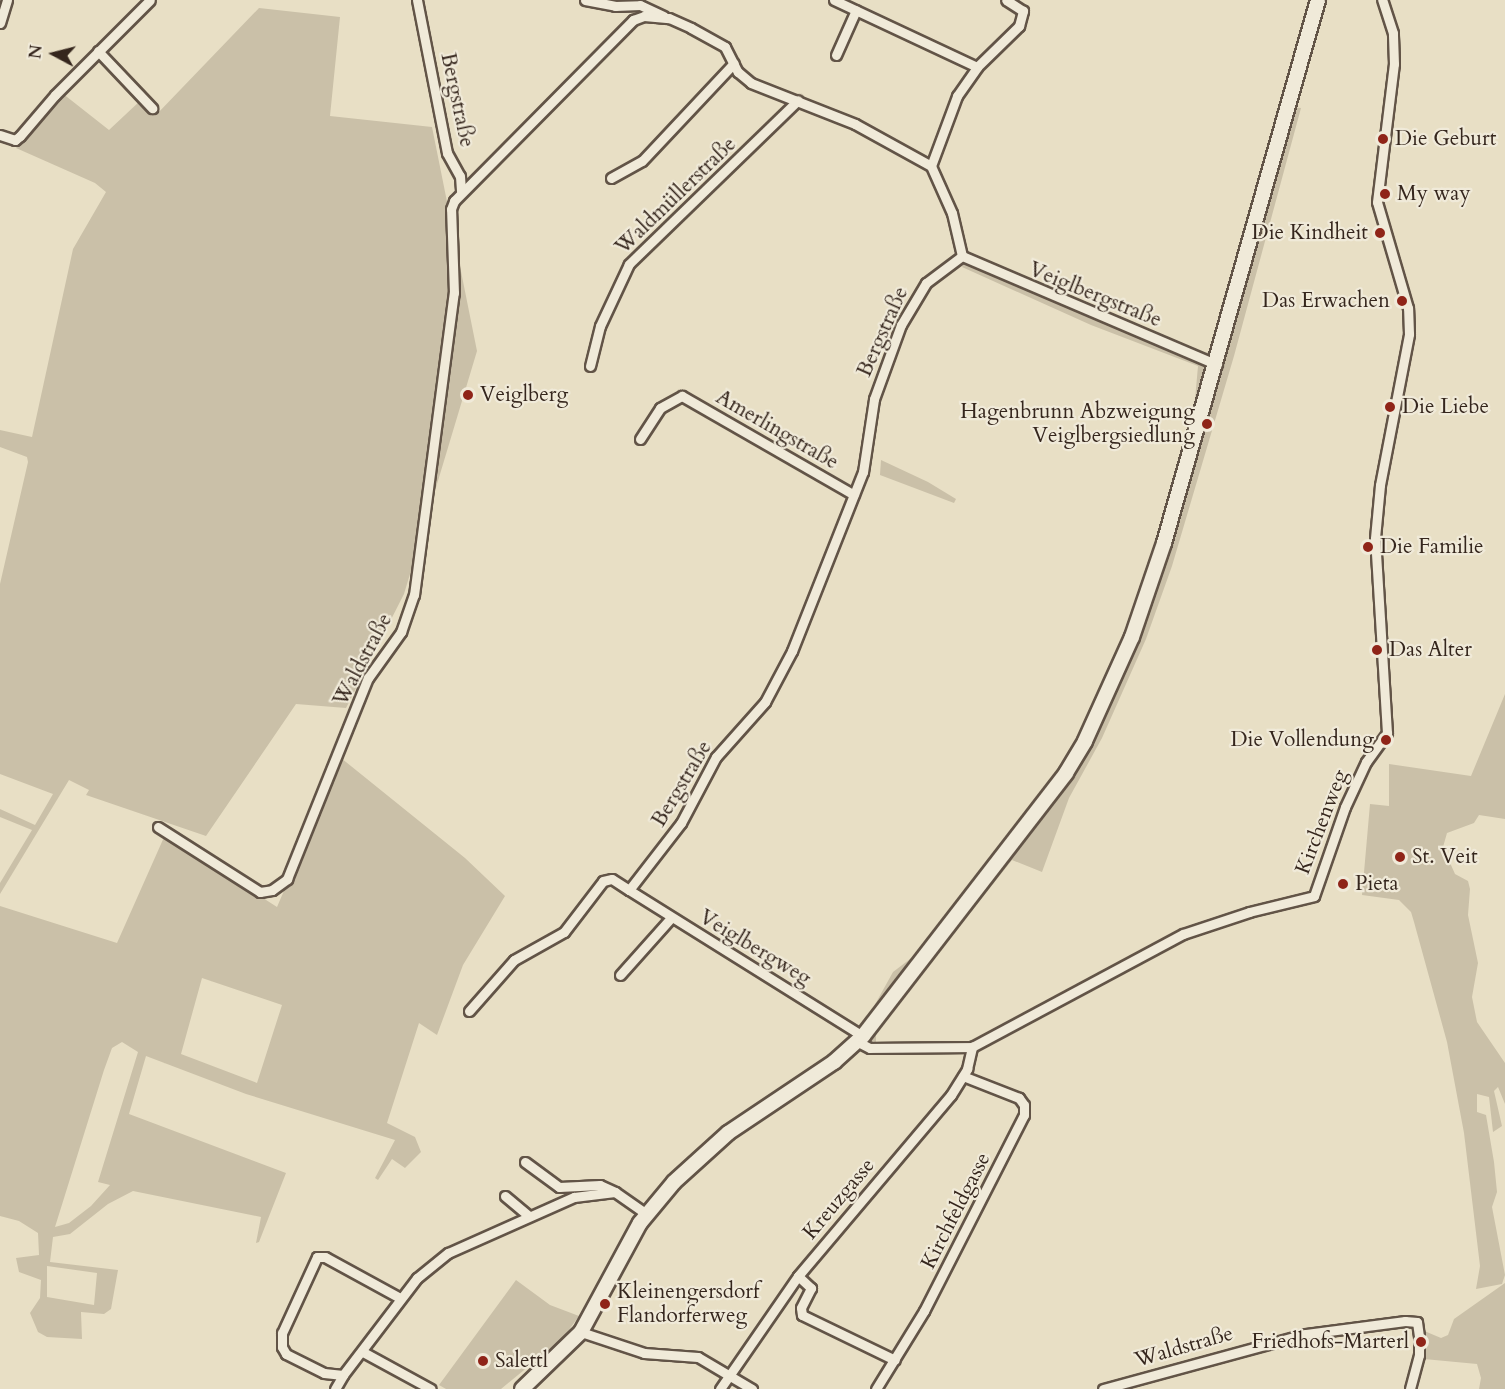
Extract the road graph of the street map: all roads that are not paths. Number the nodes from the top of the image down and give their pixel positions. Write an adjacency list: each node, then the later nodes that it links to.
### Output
1 (7, 0): 11 (street)
2 (150, 0): 12 (street)
3 (417, 0): 21 (street, Bergstraße)
4 (585, 0): 10 (street)
5 (834, 0): 9 (street)
6 (1006, 0): 15 (street)
7 (1318, 0): 23 (main road)
8 (1382, 0): 33 (street, Kirchenweg)
9 (856, 10): 13 (street); 15 (street)
10 (669, 18): 14 (street, Bergstraße); 21 (street, Bergstraße)
11 (0, 22)
12 (98, 51): 17 (street); 18 (street)
13 (836, 55)
14 (734, 63): 16 (street, Bergstraße); 20 (street)
15 (977, 67): 19 (street)
16 (798, 100): 19 (street, Bergstraße); 24 (street, Waldmüllerstraße)
17 (152, 108)
18 (0, 135)
19 (931, 166): 22 (street)
20 (611, 178)
21 (461, 192): 27 (street, Waldstraße)
22 (962, 256): 23 (street, Veiglbergstraße); 26 (street, Bergstraße)
23 (1217, 365): 32 (main road)
24 (590, 366)
25 (640, 440): 26 (street, Amerlingstraße)
26 (854, 495): 28 (street, Bergstraße)
27 (159, 827)
28 (629, 890): 29 (street, Veiglbergweg); 31 (street)
29 (672, 918): 30 (street); 32 (street, Veiglbergweg)
30 (620, 975)
31 (469, 1011)
32 (860, 1039): 33 (street, Kirchenweg); 38 (main road)
33 (972, 1047): 34 (street, Kreuzgasse)
34 (963, 1076): 40 (street, Kreuzgasse); 44 (street, Kirchfeldgasse)
35 (525, 1162): 36 (street)
36 (615, 1192): 38 (street); 39 (street)
37 (505, 1196): 39 (street)
38 (646, 1214): 42 (main road)
39 (528, 1215): 41 (street)
40 (798, 1276): 44 (street); 46 (street, Kreuzgasse)
41 (400, 1298): 43 (street); 45 (street)
42 (581, 1332): 46 (street); 49 (main road)
43 (363, 1352): 45 (street); 48 (street)
44 (895, 1360): 52 (street, Kirchfeldgasse)
45 (343, 1375): 47 (street)
46 (729, 1375): 50 (street, Kreuzgasse); 51 (street)
47 (335, 1389)
48 (431, 1389)
49 (522, 1389)
50 (720, 1389)
51 (752, 1389)
52 (876, 1389)
53 (1103, 1389): 54 (street, Waldstraße)
54 (1410, 1389)

